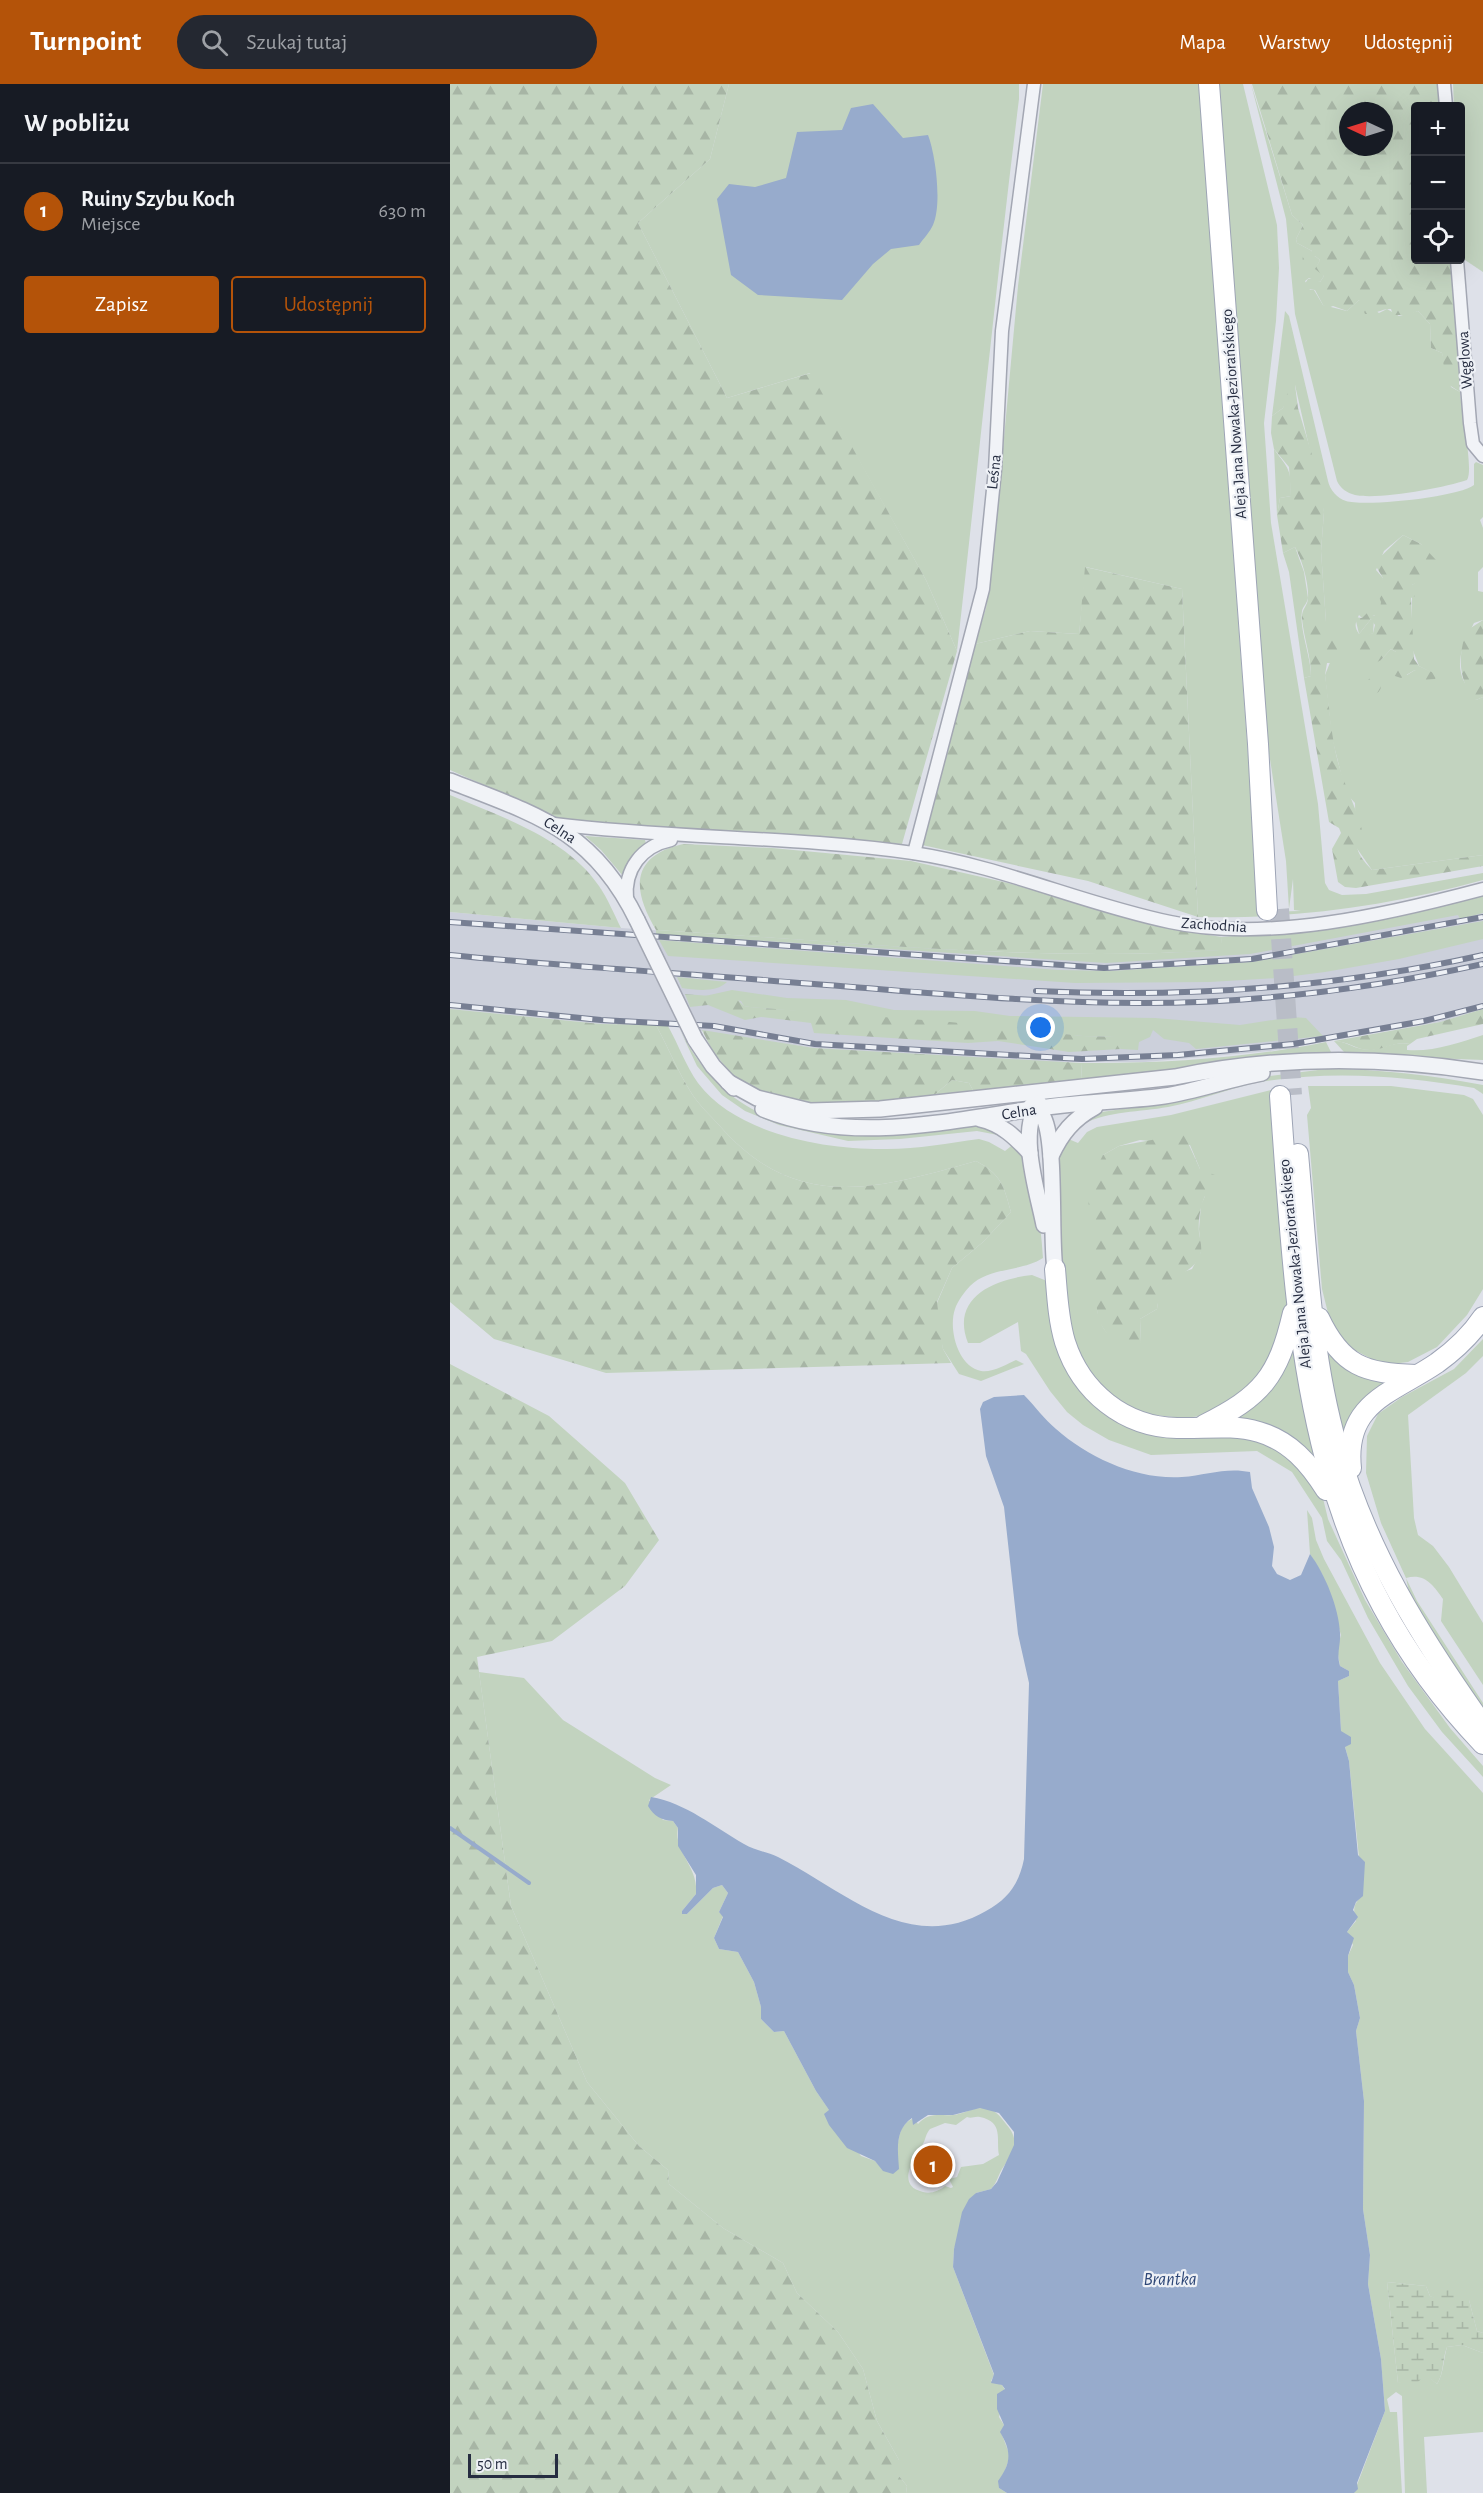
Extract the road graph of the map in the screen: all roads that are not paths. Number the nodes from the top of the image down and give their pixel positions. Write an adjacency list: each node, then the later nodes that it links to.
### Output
1 (1034, 84): 10 (street, Leśna)
2 (1209, 84): 13 (main road, Aleja Jana Nowaka-Jeziorańskiego)
3 (1444, 84): 4 (street)
4 (1446, 102)
5 (1458, 264): 6 (street, Węglowa)
6 (1483, 456)
7 (450, 781): 8 (street, Celna)
8 (555, 824): 9 (street); 12 (street, Celna)
9 (696, 838): 10 (street, Zachodnia); 12 (street)
10 (914, 853): 11 (street, Zachodnia)
11 (1483, 889)
12 (627, 898): 16 (street, Celna, bridge)
13 (1273, 910)
14 (1318, 1062): 15 (street, Celna); 17 (street, Celna); 20 (street, Celna)
15 (1483, 1072)
16 (728, 1082): 19 (street, Celna); 22 (street, Celna)
17 (1065, 1089): 19 (street, Celna); 21 (street)
18 (1286, 1096): 26 (main road, Aleja Jana Nowaka-Jeziorańskiego)
19 (996, 1097): 21 (street)
20 (1100, 1104): 21 (street, Celna); 24 (street)
21 (1035, 1108): 22 (street, Celna); 23 (street); 24 (street)
22 (974, 1119): 23 (street)
23 (1030, 1153): 25 (street)
24 (1051, 1156): 25 (street)
25 (1054, 1263): 29 (main road)
26 (1303, 1301): 28 (main road); 29 (main road); 30 (main road, Aleja Jana Nowaka-Jeziorańskiego)
27 (1483, 1317): 28 (main road)
28 (1416, 1375): 30 (main road)
29 (1202, 1426): 30 (main road)
30 (1348, 1508): 31 (main road, Aleja Jana Nowaka-Jeziorańskiego); 32 (main road, Aleja Jana Nowaka-Jeziorańskiego)
31 (1483, 1725)
32 (1483, 1744)

